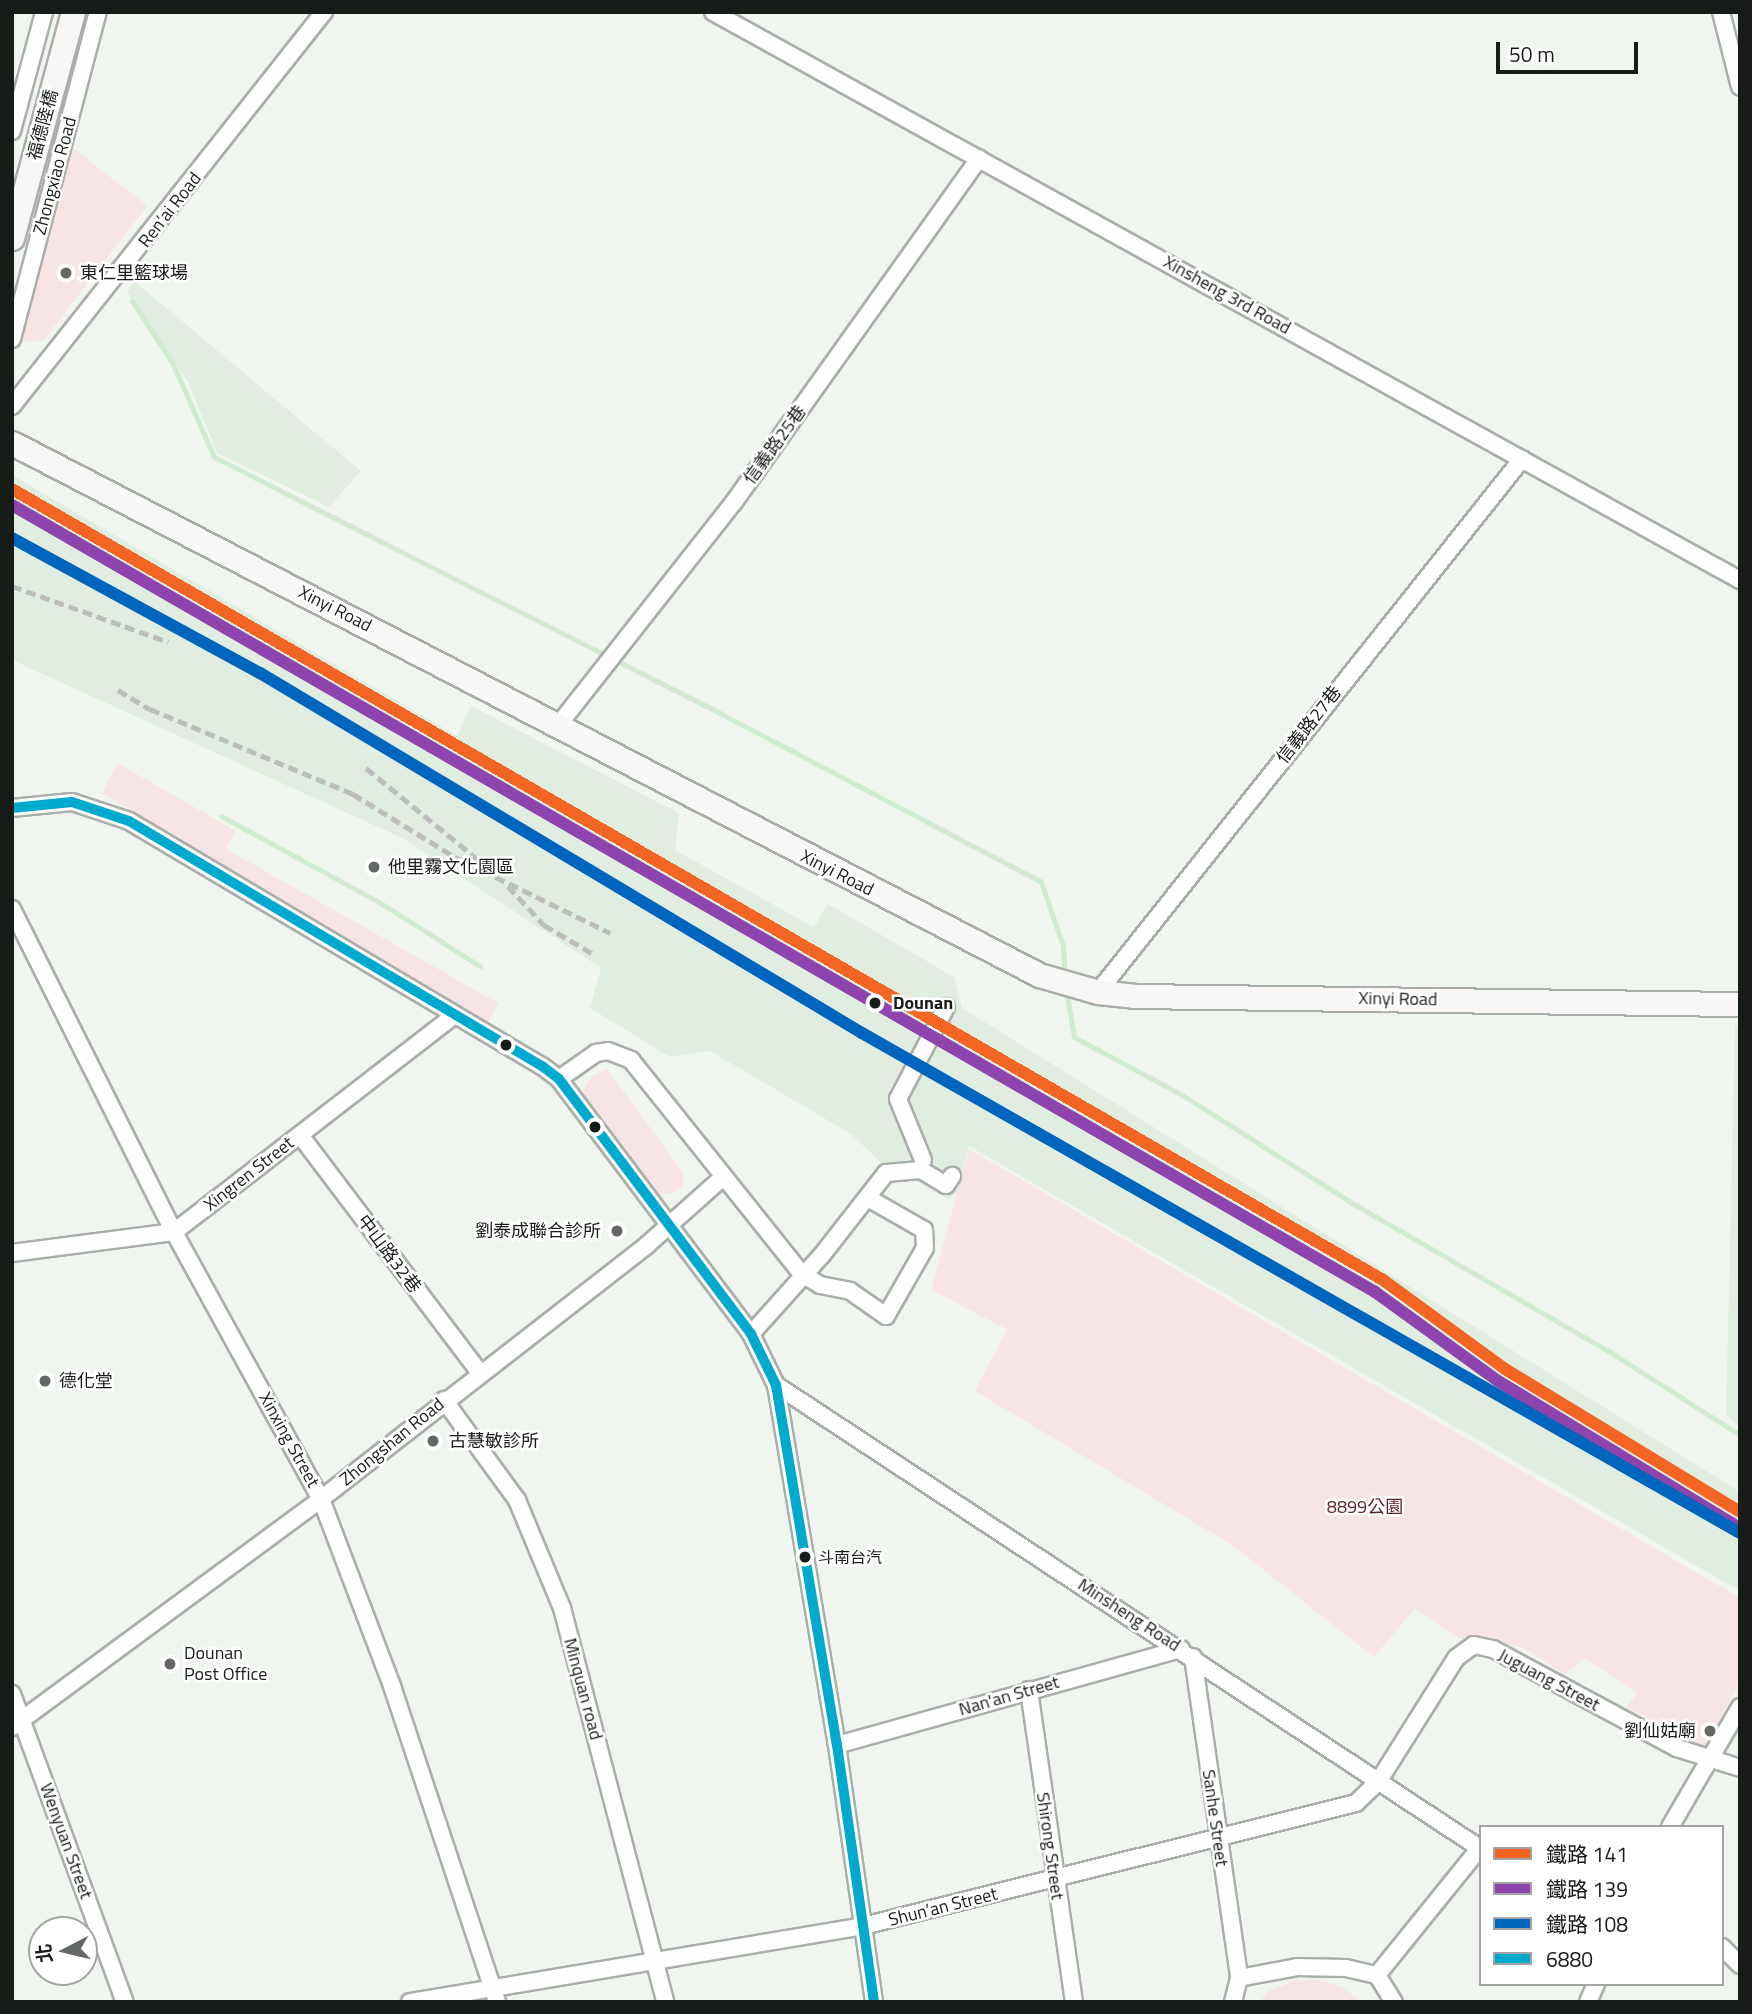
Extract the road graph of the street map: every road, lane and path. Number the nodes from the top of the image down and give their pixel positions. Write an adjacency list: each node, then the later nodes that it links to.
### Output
1 (44, 12): 8 (street)
2 (73, 12): 10 (street, 福德陸橋)
3 (98, 12): 11 (street, Zhongxiao Road)
4 (324, 12): 12 (street, Ren’ai Road)
5 (713, 12): 9 (street, Xinsheng 3rd Road)
6 (1721, 12): 7 (street)
7 (1740, 87)
8 (12, 131)
9 (979, 159): 14 (street, Xinsheng 3rd Road); 16 (street, 信義路25巷)
10 (12, 238)
11 (12, 339)
12 (12, 406)
13 (12, 443): 16 (street, Xinyi Road)
14 (1521, 459): 15 (street, Xinsheng 3rd Road); 19 (street, 信義路27巷)
15 (1740, 580)
16 (560, 723): 19 (street, Xinyi Road)
17 (12, 808): 22 (street)
18 (12, 909): 30 (street, Xinxing Street)
19 (1098, 992): 20 (street, Xinyi Road)
20 (1740, 1004)
21 (946, 1007): 25 (street)
22 (453, 1016): 23 (street); 24 (street, Xingren Street)
23 (559, 1079): 27 (street); 29 (street)
24 (300, 1136): 30 (street, Xingren Street); 34 (street, 中山路32巷)
25 (923, 1160)
26 (952, 1176): 28 (street)
27 (723, 1177): 29 (street, Zhongshan Road); 32 (street)
28 (868, 1198): 32 (street); 32 (street)
29 (666, 1227): 33 (street); 34 (street, Zhongshan Road)
30 (174, 1232): 31 (street, Xingren Street); 37 (street, Xinxing Street)
31 (12, 1253)
32 (802, 1274): 33 (street)
33 (751, 1334): 35 (street)
34 (479, 1372): 36 (street, Zhongshan Road)
35 (776, 1385): 38 (street, Minsheng Road); 43 (street)
36 (444, 1400): 37 (street, Zhongshan Road); 54 (street, Minquan road)
37 (321, 1499): 42 (street, Zhongshan Road); 59 (street, Xinxing Street)
38 (1187, 1653): 39 (street, Nan'an Street); 46 (street, Minsheng Road); 48 (street, Sanhe Street)
39 (1029, 1690): 43 (street, Nan'an Street); 51 (street, Shirong Street)
40 (12, 1693): 42 (street, Wenyuan Street)
41 (1740, 1707): 44 (street)
42 (17, 1724): 60 (street, Wenyuan Street)
43 (837, 1745): 52 (street)
44 (1712, 1758): 45 (street, Juguang Street); 46 (street, Juguang Street); 47 (street)
45 (1740, 1768)
46 (1378, 1782): 48 (street, Shun’an Street); 49 (street, Minsheng Road)
47 (1671, 1825)
48 (1218, 1839): 51 (street, Shun’an Street); 57 (street, Sanhe Street)
49 (1479, 1848)
50 (1479, 1850): 56 (street)
51 (1054, 1879): 52 (street, Shun’an Street); 64 (street, Shirong Street)
52 (863, 1926): 54 (street, Shun’an Street); 63 (street)
53 (1724, 1949): 55 (street)
54 (654, 1962): 59 (street, Shun’an Street); 62 (street, Minquan road)
55 (1740, 1965)
56 (1377, 1975): 57 (street); 66 (street)
57 (1239, 1978): 65 (street)
58 (1595, 1986): 67 (street)
59 (494, 1995): 61 (street, Shun’an Street)
60 (125, 2002)
61 (410, 2002)
62 (665, 2002)
63 (874, 2002)
64 (1074, 2002)
65 (1233, 2002)
66 (1394, 2002)
67 (1587, 2002)

